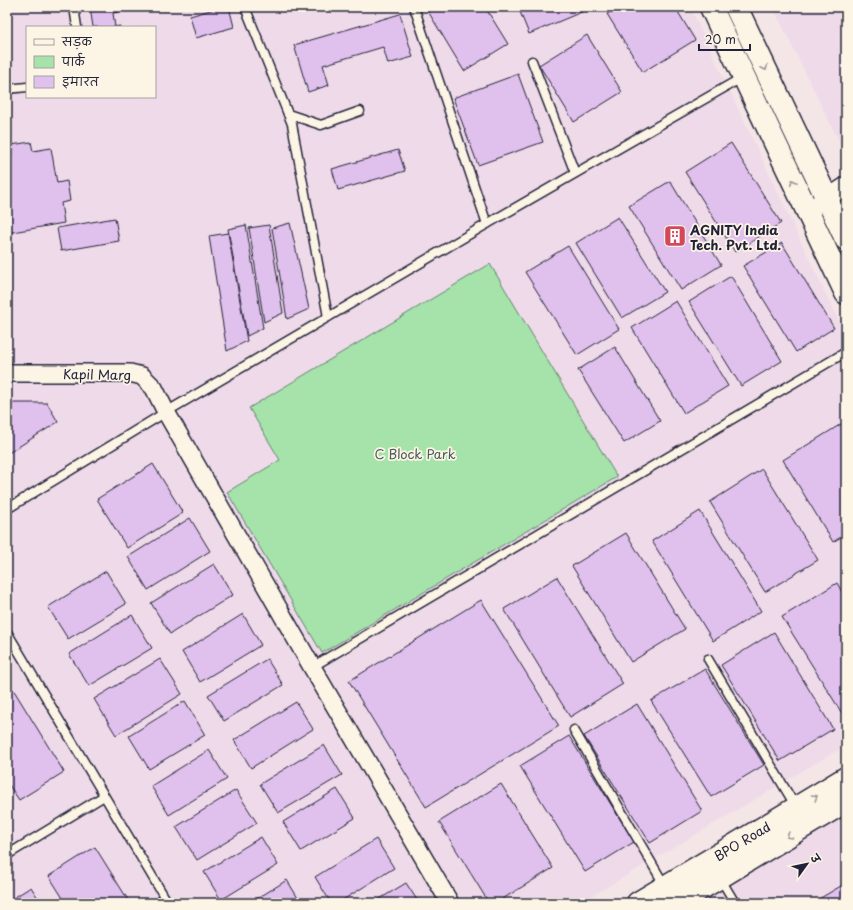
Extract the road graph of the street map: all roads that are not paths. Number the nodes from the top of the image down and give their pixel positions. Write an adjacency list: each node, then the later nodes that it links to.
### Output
1 (74, 7): 6 (lane)
2 (245, 7): 12 (lane)
3 (414, 7): 17 (lane)
4 (711, 7): 8 (street)
5 (736, 7): 15 (street, one-way to 15)
6 (77, 26)
7 (532, 61): 13 (lane)
8 (744, 76): 13 (lane); 16 (street, one-way to 8)
9 (26, 87): 10 (lane)
10 (7, 89)
11 (360, 111): 12 (lane)
12 (288, 114): 21 (lane)
13 (575, 174): 17 (lane)
14 (846, 186): 15 (street)
15 (827, 198): 16 (street); 18 (street)
16 (807, 211): 19 (street)
17 (487, 224): 21 (lane)
18 (845, 234): 19 (street)
19 (823, 244): 20 (street)
20 (846, 293)
21 (328, 317): 24 (lane)
22 (846, 352): 28 (lane)
23 (7, 373): 24 (street, Kapil Marg)
24 (166, 412): 25 (lane); 28 (street, Kapil Marg)
25 (7, 509)
26 (7, 632): 31 (lane)
27 (708, 659): 33 (lane)
28 (312, 667): 38 (street, Kapil Marg)
29 (574, 730): 36 (lane)
30 (846, 778): 33 (street, BPO Road, one-way to 30)
31 (104, 796): 34 (lane); 37 (lane)
32 (846, 801): 35 (street, BPO Road, one-way to 35)
33 (796, 808): 35 (street, BPO Road)
34 (7, 856)
35 (715, 869): 36 (street, BPO Road); 40 (lane)
36 (671, 895): 39 (street, BPO Road)
37 (168, 903)
38 (450, 903)
39 (638, 903)
40 (735, 903)

